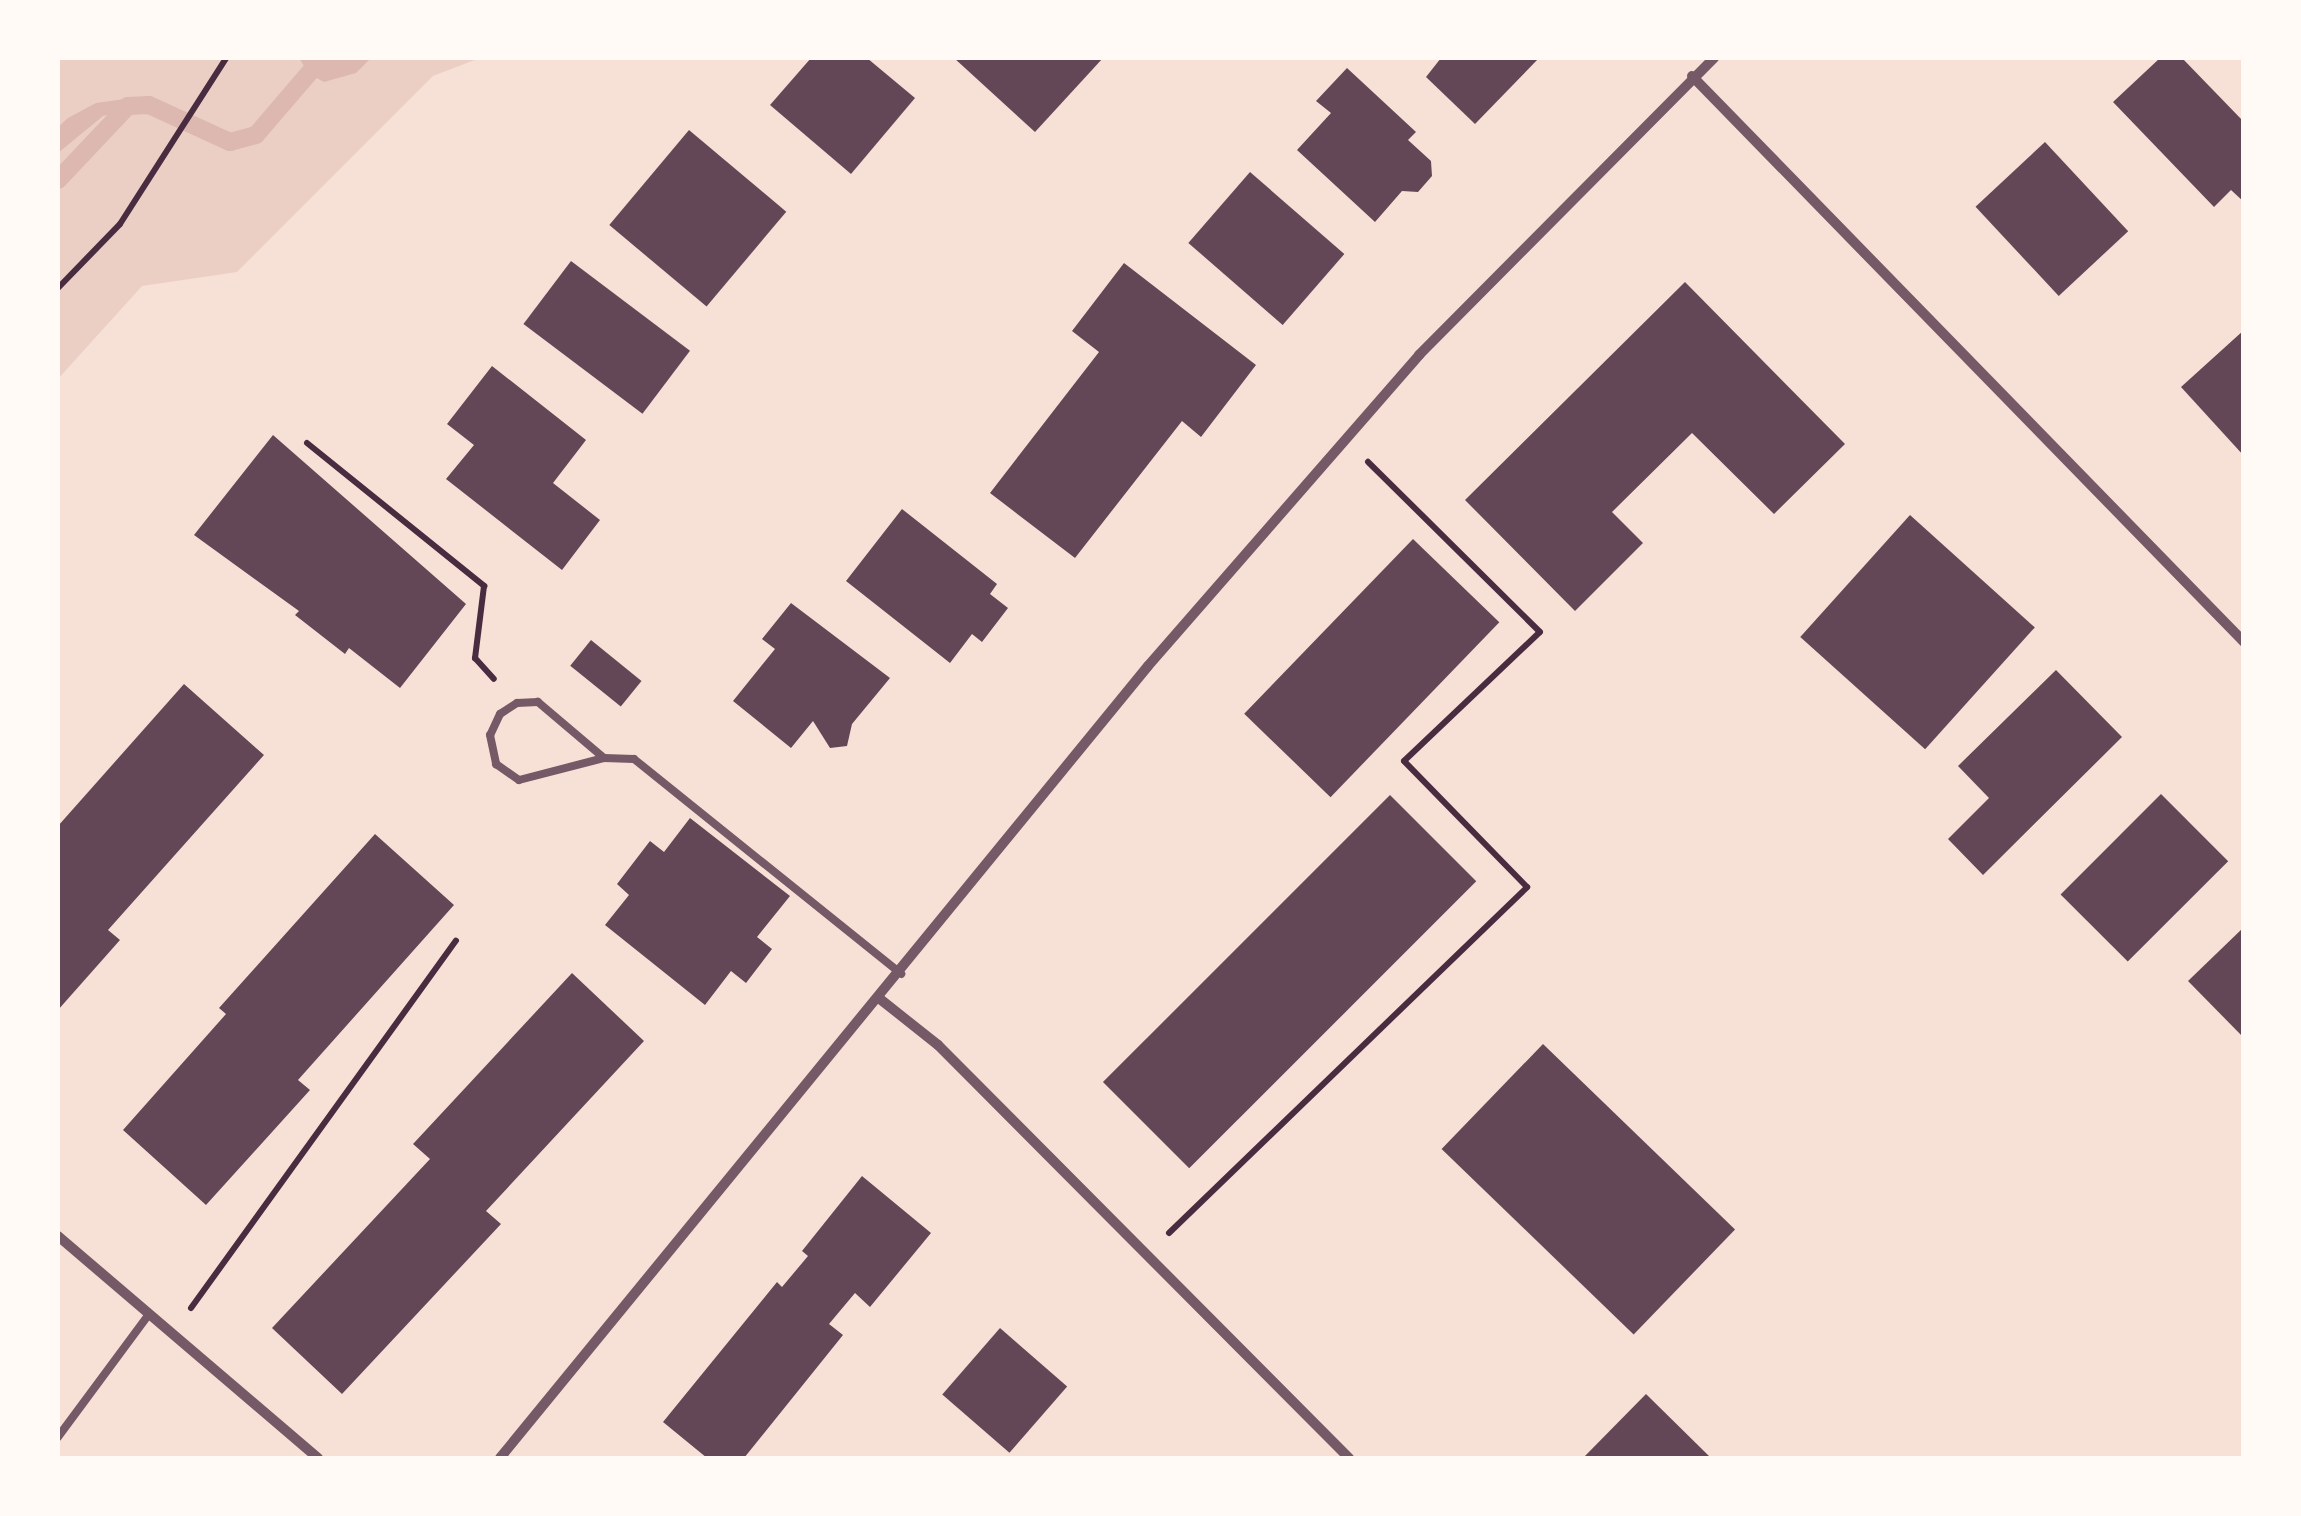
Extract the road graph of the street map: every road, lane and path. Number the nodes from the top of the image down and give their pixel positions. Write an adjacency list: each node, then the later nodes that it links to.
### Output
1 (226, 58): 4 (path)
2 (1714, 58): 3 (street)
3 (1692, 76): 5 (street); 7 (street)
4 (58, 288)
5 (1346, 440): 11 (street); 14 (path)
6 (307, 443): 8 (path)
7 (2244, 642)
8 (517, 703): 9 (lane); 9 (lane)
9 (604, 758): 11 (lane)
10 (456, 940): 16 (path)
11 (901, 974): 12 (street)
12 (880, 998): 14 (street); 19 (street)
13 (58, 1236): 15 (street)
14 (1146, 1256): 20 (street)
15 (149, 1314): 16 (street); 17 (lane)
16 (172, 1334): 18 (street)
17 (58, 1438)
18 (318, 1458)
19 (500, 1458)
20 (1349, 1458)

